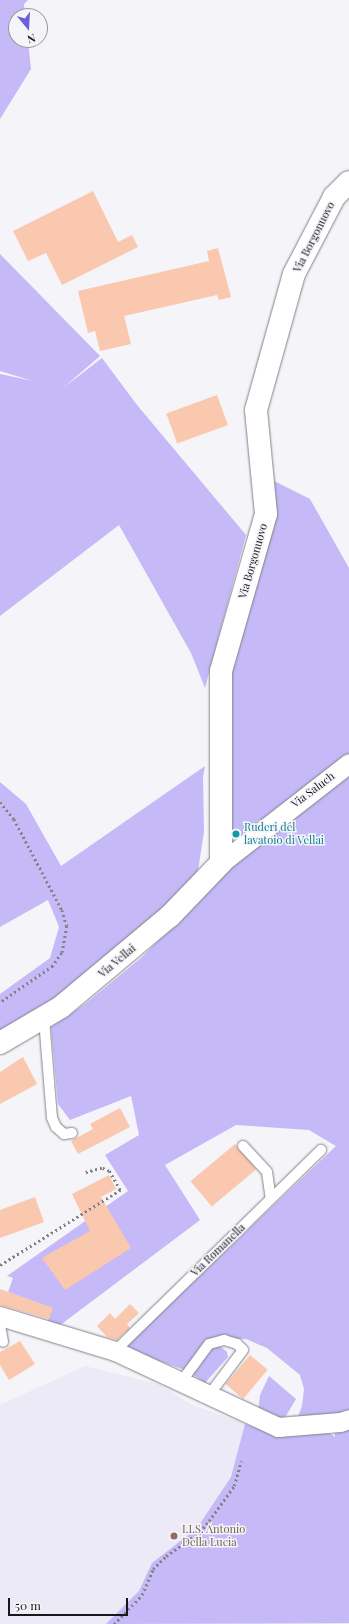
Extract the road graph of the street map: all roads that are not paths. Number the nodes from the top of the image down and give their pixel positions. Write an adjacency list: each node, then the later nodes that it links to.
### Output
1 (349, 182): 3 (street, Via Borgonuovo)
2 (349, 763): 3 (street, Via Saluch)
3 (221, 863): 4 (street, Via Vellai)
4 (44, 1019): 5 (street, Via Vellai); 6 (lane)
5 (0, 1043)
6 (72, 1133)
7 (243, 1146): 9 (lane)
8 (321, 1150): 9 (lane, Via Romanella)
9 (271, 1199): 13 (lane, Via Romanella)
10 (0, 1316): 13 (street)
11 (0, 1326): 12 (lane)
12 (4, 1342)
13 (115, 1351): 14 (street)
14 (181, 1382): 15 (street); 15 (lane)
15 (209, 1395): 16 (street)
16 (349, 1419)

